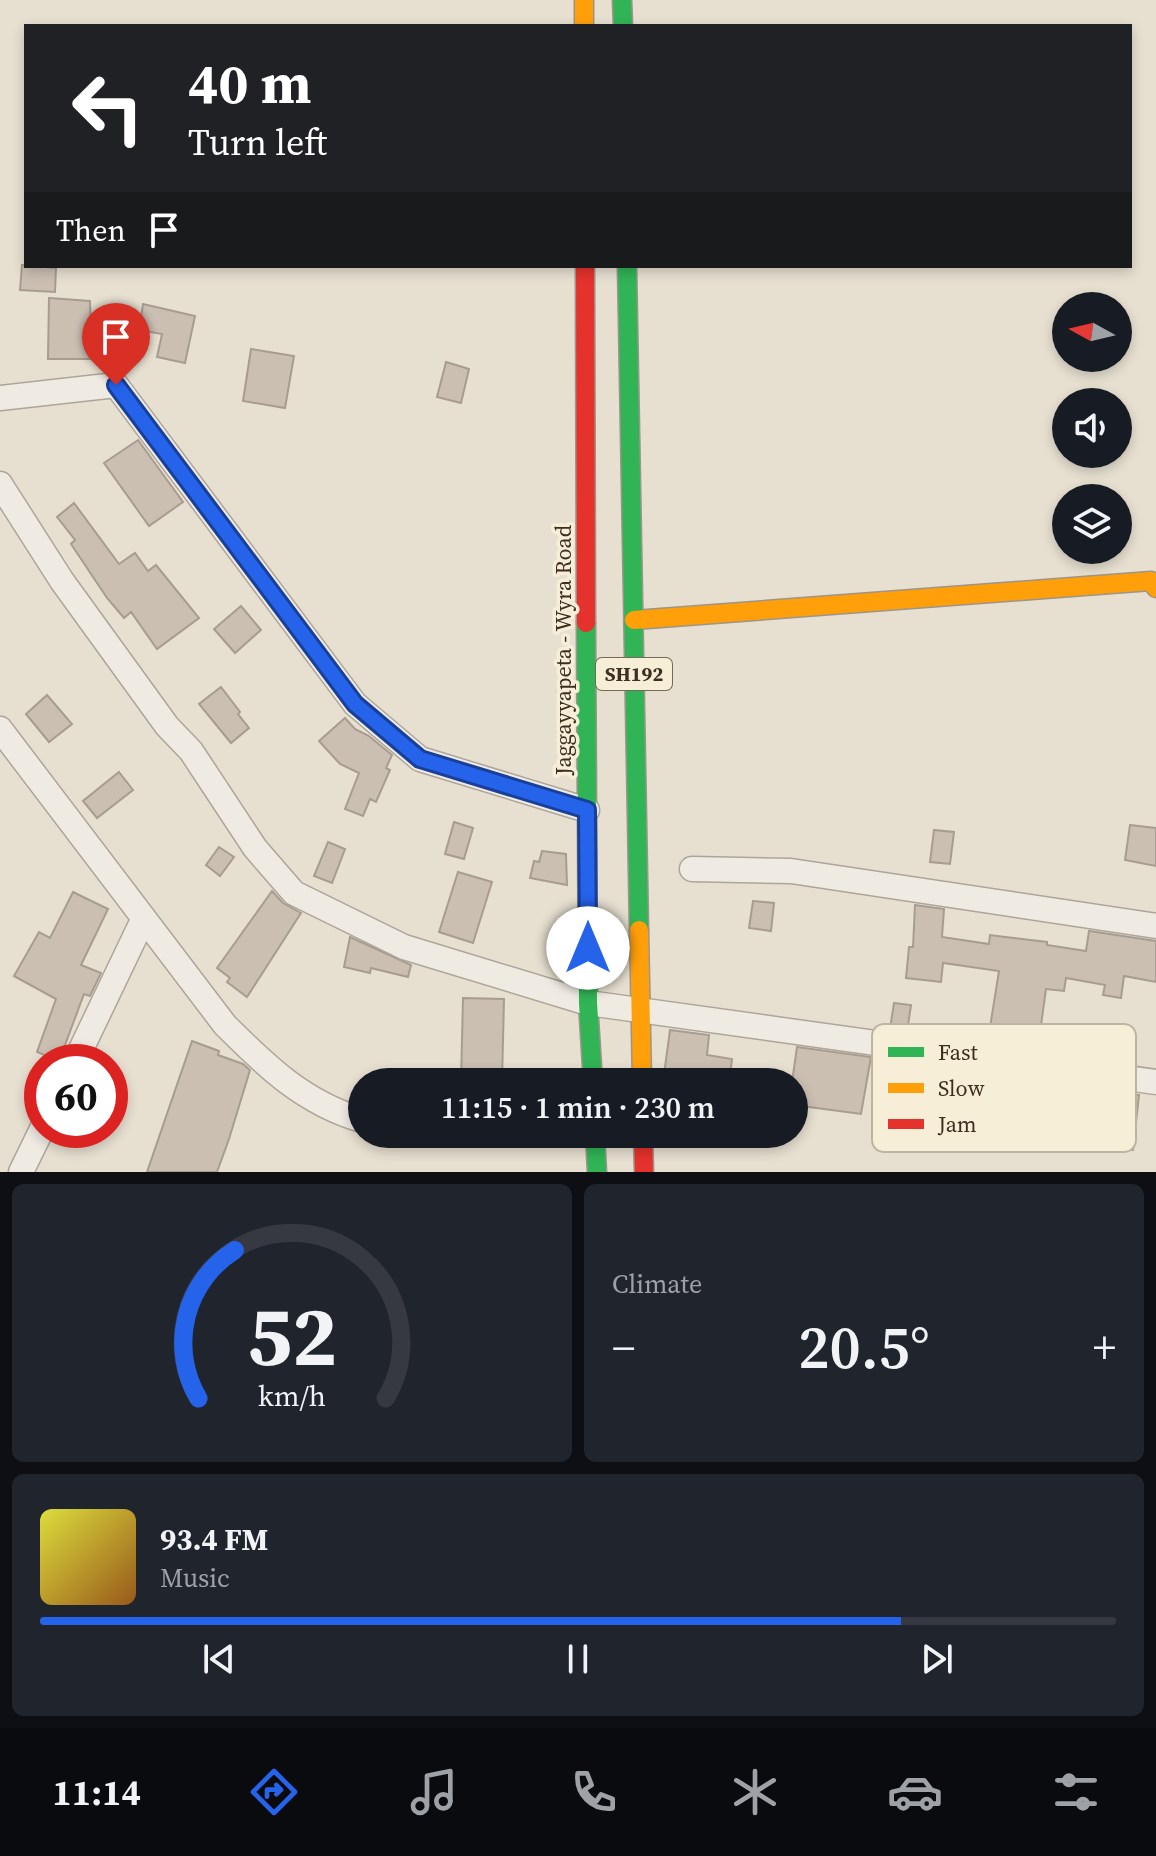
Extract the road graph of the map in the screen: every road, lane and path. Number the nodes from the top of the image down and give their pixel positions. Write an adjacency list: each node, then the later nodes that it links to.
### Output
1 (584, 0): 3 (main road)
2 (622, 0): 4 (main road)
3 (584, 24)
4 (623, 24)
5 (585, 268): 12 (main road, Jaggayyapeta - Wyra Road / SH192)
6 (627, 268): 10 (main road, SH192)
7 (0, 398): 12 (street)
8 (0, 484): 16 (street)
9 (1156, 588): 10 (main road)
10 (634, 620): 17 (main road, SH192)
11 (0, 729): 14 (street)
12 (587, 810): 16 (main road, Jaggayyapeta - Wyra Road / SH192)
13 (692, 869): 15 (street)
14 (143, 920): 19 (street); 24 (street)
15 (1156, 926)
16 (588, 1003): 17 (street); 20 (main road, Jaggayyapeta - Wyra Road / SH192)
17 (641, 1010): 18 (street); 21 (main road, SH192)
18 (872, 1042)
19 (84, 1044)
20 (592, 1068)
21 (642, 1068)
22 (1136, 1079): 23 (street)
23 (1156, 1082)
24 (348, 1116)
25 (33, 1148): 28 (street)
26 (596, 1148): 29 (main road)
27 (643, 1148): 30 (main road)
28 (21, 1172)
29 (597, 1172)
30 (644, 1172)

